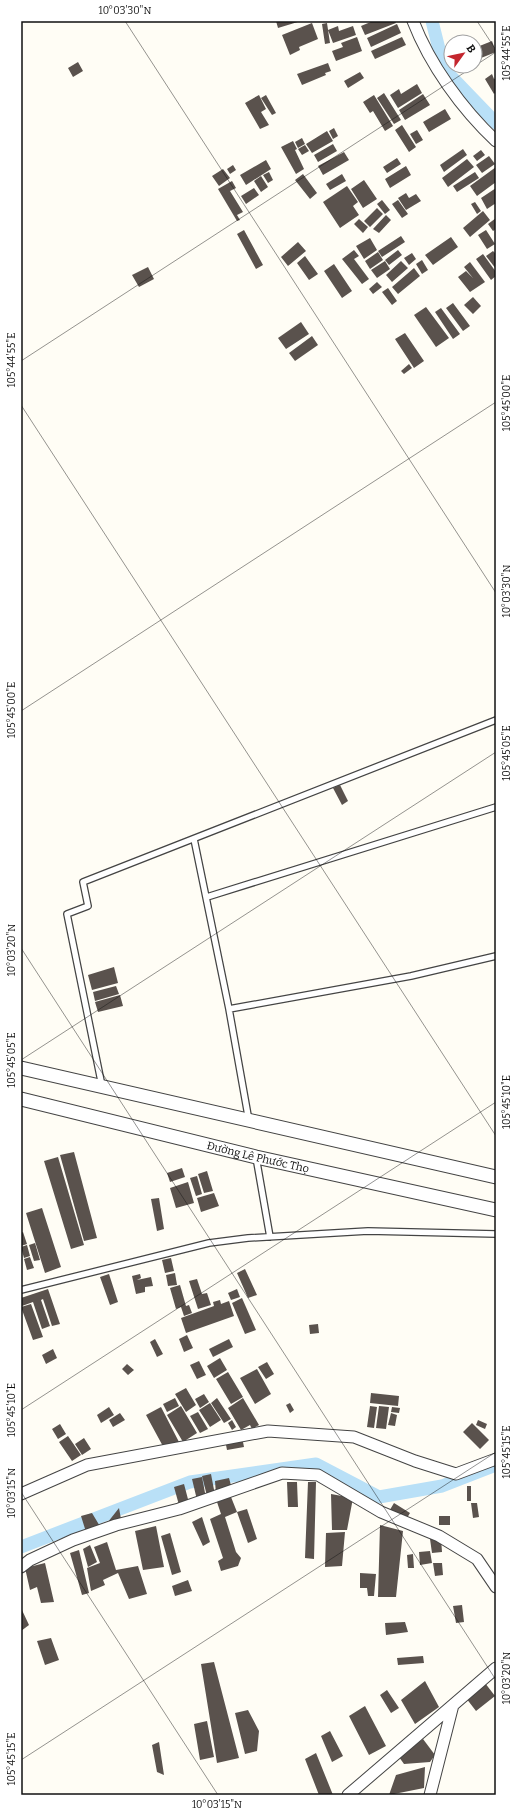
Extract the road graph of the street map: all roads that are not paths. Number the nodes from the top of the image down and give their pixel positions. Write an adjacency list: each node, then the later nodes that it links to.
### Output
1 (413, 21): 2 (street)
2 (496, 141)
3 (496, 720): 5 (lane)
4 (496, 807): 6 (lane)
5 (194, 839): 6 (lane); 10 (lane)
6 (206, 898): 8 (lane)
7 (496, 956): 8 (lane)
8 (229, 1009): 12 (lane)
9 (21, 1068): 10 (street)
10 (102, 1087): 12 (street)
11 (21, 1099): 13 (street, Đường Lê Phước Thọ)
12 (250, 1122): 14 (street)
13 (256, 1157): 15 (street, Đường Lê Phước Thọ); 17 (lane)
14 (496, 1177)
15 (496, 1210)
16 (496, 1234): 17 (lane)
17 (270, 1237): 18 (lane)
18 (21, 1290)
19 (496, 1459): 20 (street)
20 (21, 1494)
21 (21, 1567): 22 (street)
22 (496, 1587)
23 (496, 1668): 24 (street)
24 (452, 1705): 25 (street); 26 (street)
25 (348, 1795)
26 (430, 1795)

